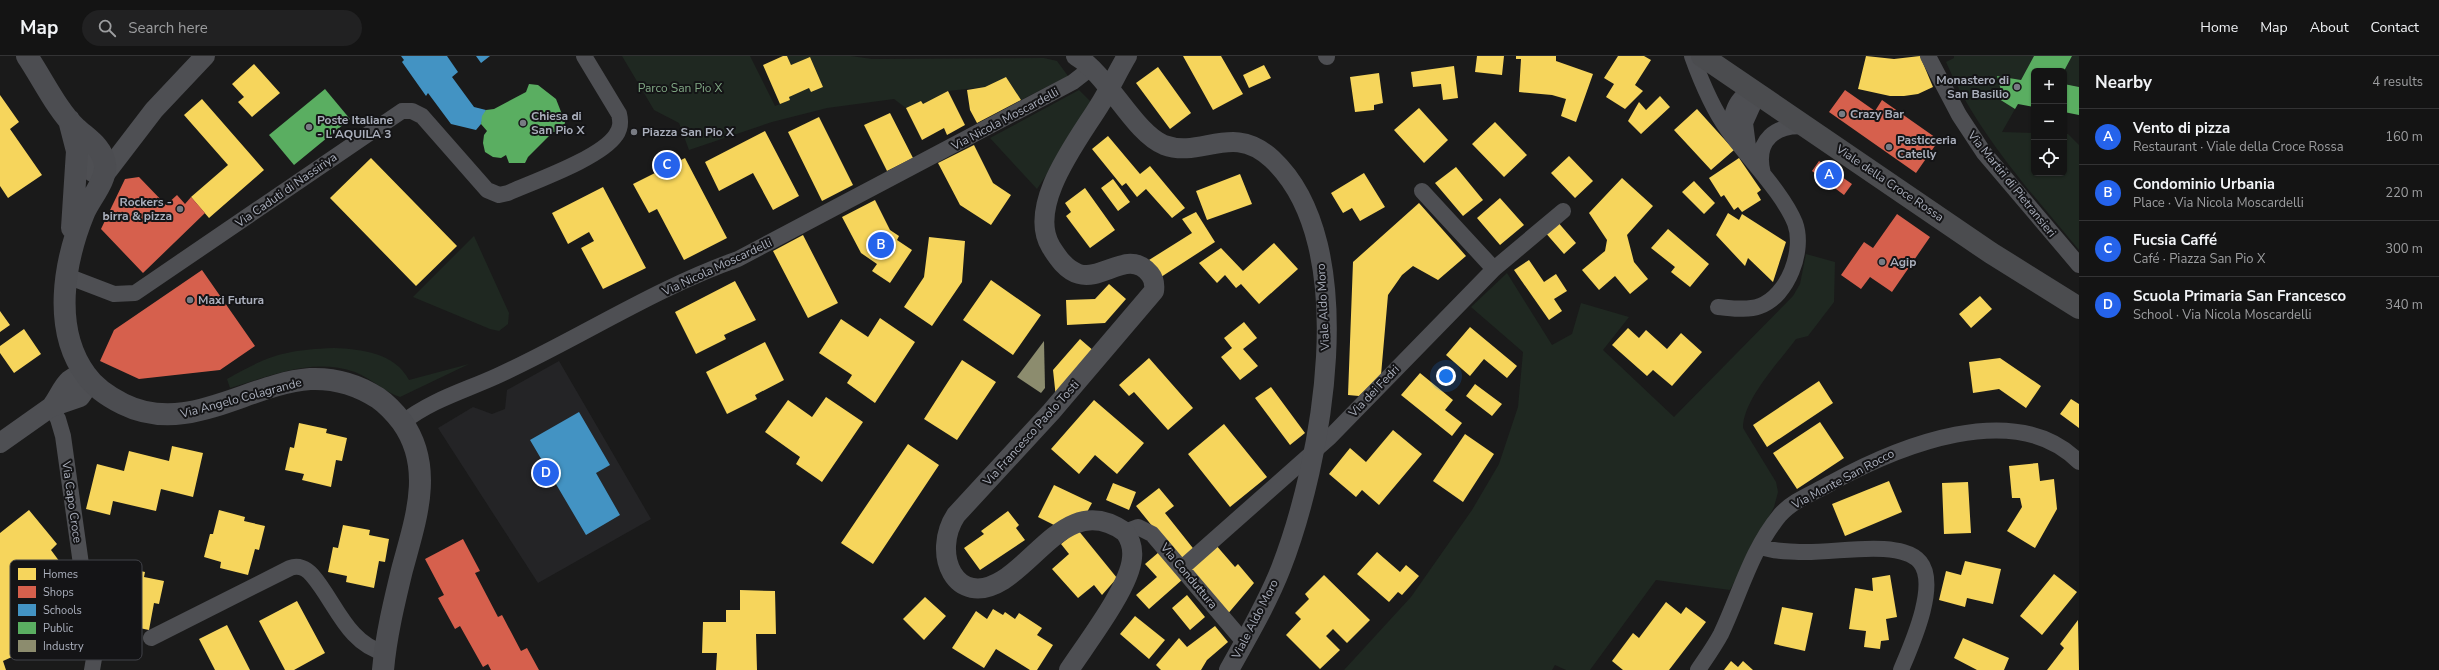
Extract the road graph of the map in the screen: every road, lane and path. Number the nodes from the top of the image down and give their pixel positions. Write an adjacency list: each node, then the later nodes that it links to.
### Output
1 (27, 56): 11 (main road)
2 (205, 56): 16 (street)
3 (584, 56): 21 (street, Via Caduti di Nassiriya)
4 (1127, 56): 9 (street, Via Francesco Paolo Tosti)
5 (1692, 56): 13 (street)
6 (1702, 56): 10 (main road, Viale della Croce Rossa)
7 (1928, 56): 20 (street, Via Martiri di Pietransieri)
8 (1090, 60): 9 (street, Viale Aldo Moro); 29 (street, Via Nicola Moscardelli)
9 (1109, 88): 31 (street, Viale Aldo Moro); 33 (street, Via Francesco Paolo Tosti)
10 (1755, 90): 12 (main road, Viale della Croce Rossa); 13 (street); 15 (street)
11 (69, 120): 14 (main road); 16 (main road)
12 (1809, 128): 17 (street); 24 (main road, Viale della Croce Rossa)
13 (1733, 136): 15 (street)
14 (76, 145): 16 (street); 21 (main road)
15 (1751, 158): 17 (street)
16 (105, 174): 21 (main road)
17 (1763, 175): 23 (street)
18 (1422, 191): 22 (street)
19 (1563, 212): 22 (street, Via dei Fedri)
20 (2079, 265)
21 (68, 268): 25 (main road)
22 (1494, 269): 31 (street, Via dei Fedri)
23 (1718, 307)
24 (2079, 308)
25 (65, 325): 26 (main road, Via Angelo Colagrande); 27 (street)
26 (87, 376): 27 (street); 28 (main road, Via Angelo Colagrande)
27 (61, 399): 28 (street); 30 (street); 35 (street, Via Capo Croce)
28 (128, 407): 29 (main road, Via Angelo Colagrande)
29 (402, 423): 40 (main road, Via Angelo Colagrande)
30 (0, 443)
31 (1313, 452): 36 (street, Via dei Fedri); 38 (street, Viale Aldo Moro)
32 (2079, 462): 34 (street, Via Monte San Rocco)
33 (1125, 532): 36 (street, Via Conduttura); 42 (street)
34 (1760, 546): 44 (street, Via Monte San Rocco); 45 (street)
35 (81, 560)
36 (1182, 568): 38 (street, Via Conduttura)
37 (151, 638): 40 (street)
38 (1244, 642): 43 (street, Viale Aldo Moro)
39 (94, 660): 41 (street, Via Capo Croce)
40 (384, 661)
41 (92, 670)
42 (1069, 670)
43 (1229, 670)
44 (1698, 670)
45 (1901, 670)

